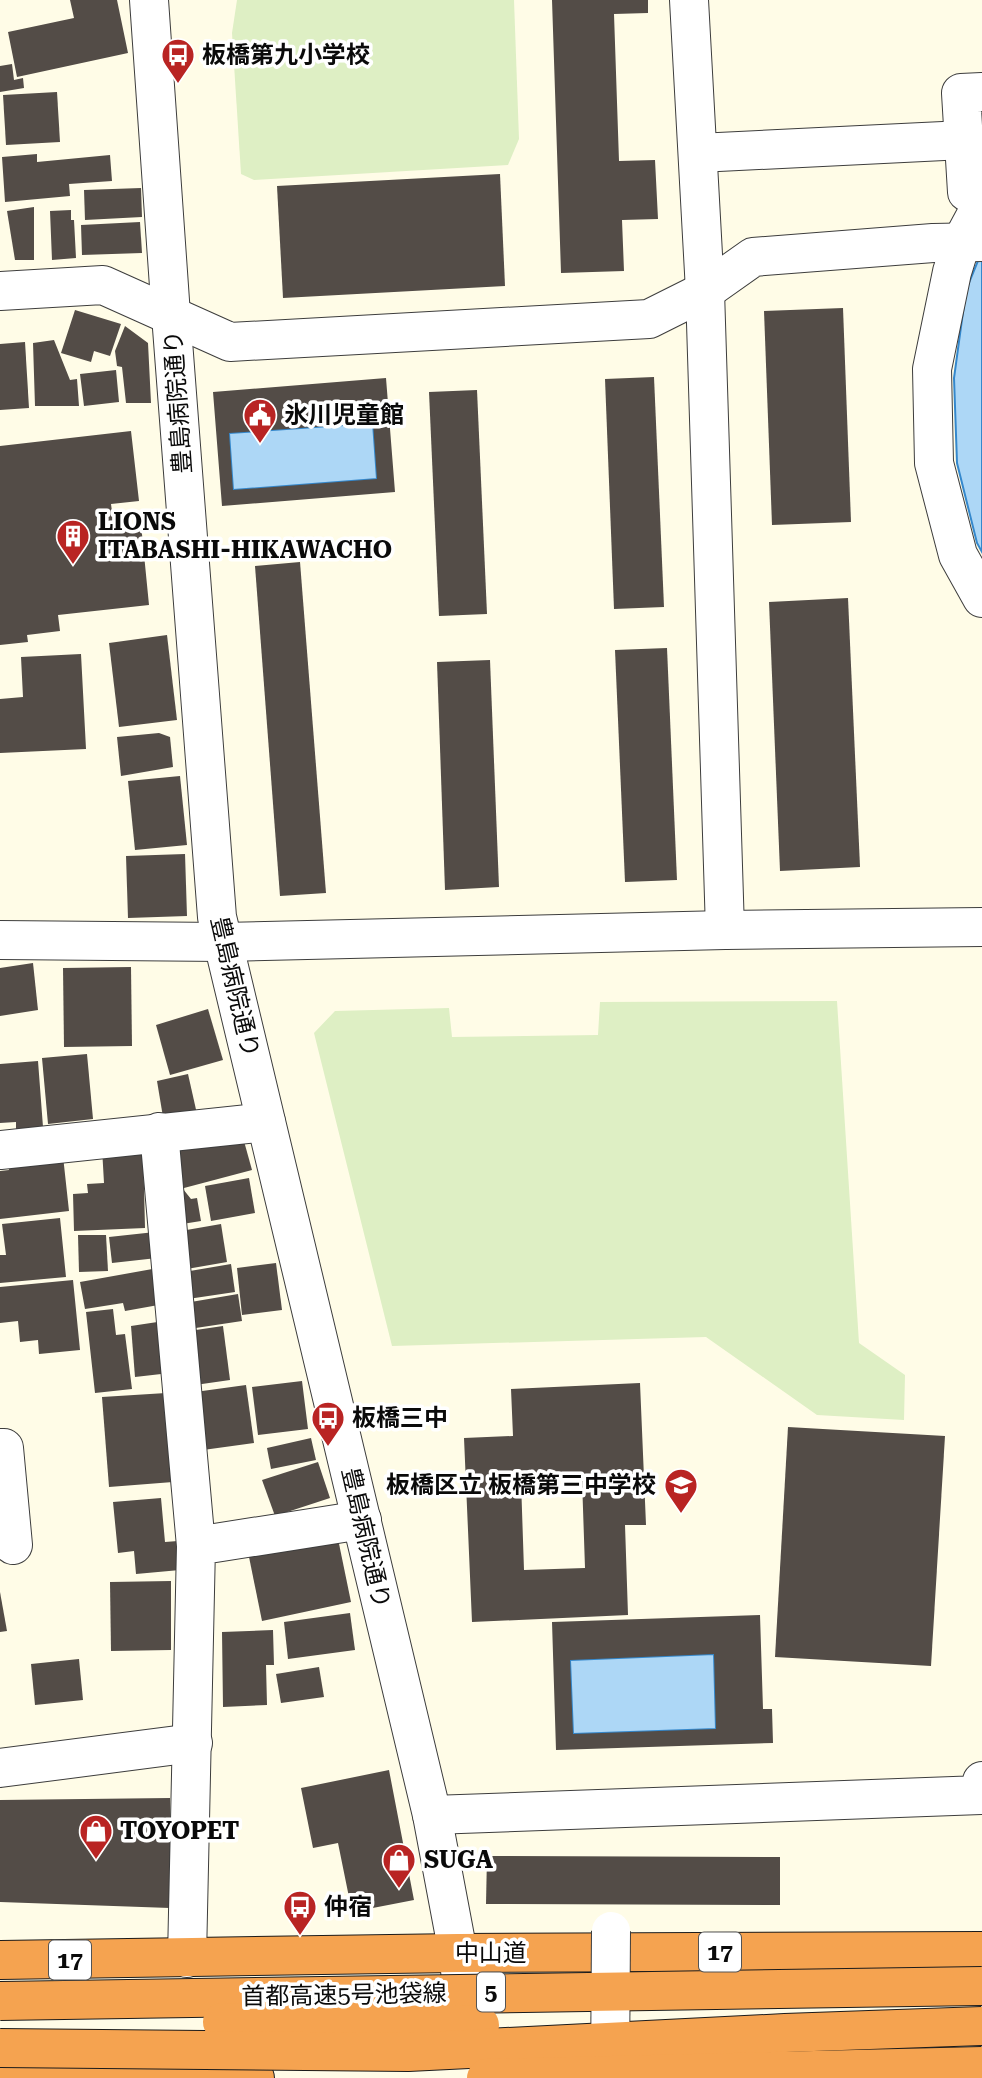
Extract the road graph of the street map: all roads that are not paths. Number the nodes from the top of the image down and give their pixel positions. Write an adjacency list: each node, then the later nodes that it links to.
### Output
1 (149, 0): 10 (street, 豊島病院通り)
2 (689, 0): 5 (street)
3 (982, 92): 4 (street)
4 (964, 140): 5 (street); 6 (street)
5 (698, 153): 9 (street)
6 (982, 203): 7 (street)
7 (974, 242): 9 (street); 11 (street)
8 (0, 291): 10 (street)
9 (705, 291): 10 (street); 13 (street)
10 (171, 315): 15 (street, 豊島病院通り)
11 (982, 598)
12 (982, 927): 13 (street)
13 (725, 930): 15 (street)
14 (0, 940): 15 (street)
15 (223, 942): 16 (street, 豊島病院通り)
16 (266, 1122): 17 (street); 20 (street, 豊島病院通り)
17 (159, 1132): 18 (street); 22 (street)
18 (0, 1150)
19 (0, 1448): 21 (street)
20 (362, 1520): 22 (street); 26 (street, 豊島病院通り)
21 (13, 1545)
22 (196, 1546): 23 (street)
23 (193, 1743): 24 (street); 30 (street)
24 (0, 1769)
25 (982, 1790): 26 (street)
26 (432, 1815): 29 (street, 豊島病院通り)
27 (611, 1931): 41 (street, bridge)
28 (982, 1951): 29 (highway, 中山道 / 17)
29 (458, 1953): 30 (highway, 中山道 / 17); 39 (street, 豊島病院通り)
30 (187, 1958): 31 (highway, 中山道 / 17)
31 (0, 1961)
32 (982, 1986): 33 (highway, 首都高速5号池袋線 / 5, bridge)
33 (0, 2003): 34 (highway, bridge)
34 (982, 2024): 35 (highway, bridge)
35 (0, 2048)
36 (982, 2066): 40 (highway, bridge)
37 (0, 2069): 38 (highway)
38 (255, 2078)
39 (472, 2078)
40 (486, 2078)
41 (610, 2078)

